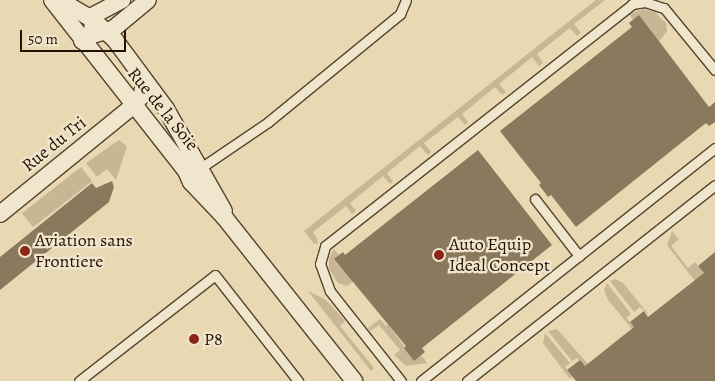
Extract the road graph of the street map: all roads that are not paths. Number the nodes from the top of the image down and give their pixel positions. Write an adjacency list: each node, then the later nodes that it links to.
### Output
1 (52, 0): 6 (street, Rue de la Soie)
2 (60, 0): 6 (street, Rue de la Soie)
3 (122, 0): 6 (street)
4 (148, 0): 6 (street)
5 (406, 0): 11 (lane)
6 (93, 32): 8 (street, Rue de la Soie); 9 (street, Rue de la Soie)
7 (715, 70): 19 (lane)
8 (144, 80): 9 (street); 11 (street, Rue de la Soie)
9 (134, 105): 11 (street, Rue de la Soie); 14 (street, Rue du Tri)
10 (715, 148): 15 (lane)
11 (194, 170): 18 (street, Rue de la Soie)
12 (715, 185): 21 (lane)
13 (535, 199): 15 (lane)
14 (0, 214)
15 (579, 256): 20 (lane)
16 (79, 381): 17 (lane)
17 (298, 381)
18 (354, 381)
19 (401, 381)
20 (421, 381)
21 (467, 381)

